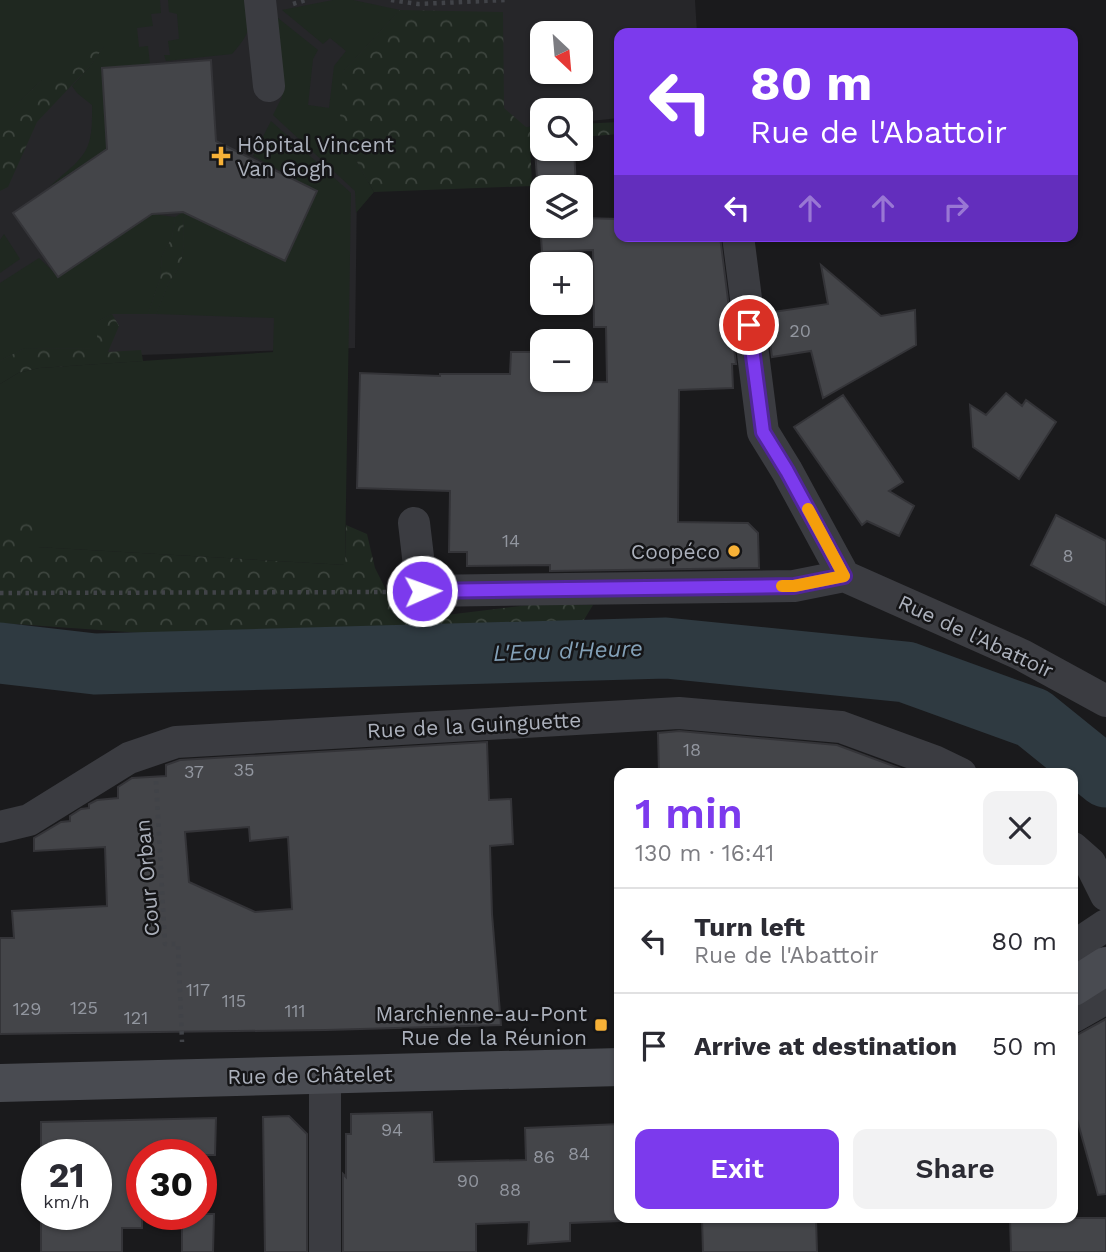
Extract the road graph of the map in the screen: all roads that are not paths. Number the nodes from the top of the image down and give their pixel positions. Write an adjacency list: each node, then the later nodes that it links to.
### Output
1 (260, 0): 2 (street)
2 (269, 86)
3 (739, 242): 5 (street)
4 (414, 523): 5 (street)
5 (844, 576): 6 (street, Rue de l'Abattoir)
6 (1106, 701)
7 (949, 768): 8 (street, Rue de la Guinguette)
8 (0, 827)
9 (1078, 852): 10 (street)
10 (1106, 895)
11 (1106, 926): 12 (street)
12 (1078, 944)
13 (1106, 966): 14 (main road)
14 (1078, 984)
15 (1106, 998): 16 (street)
16 (1078, 1014)
17 (614, 1067): 18 (main road, Rue de Châtelet)
18 (324, 1074): 19 (main road, Rue de Châtelet); 20 (street)
19 (0, 1083)
20 (325, 1252)

